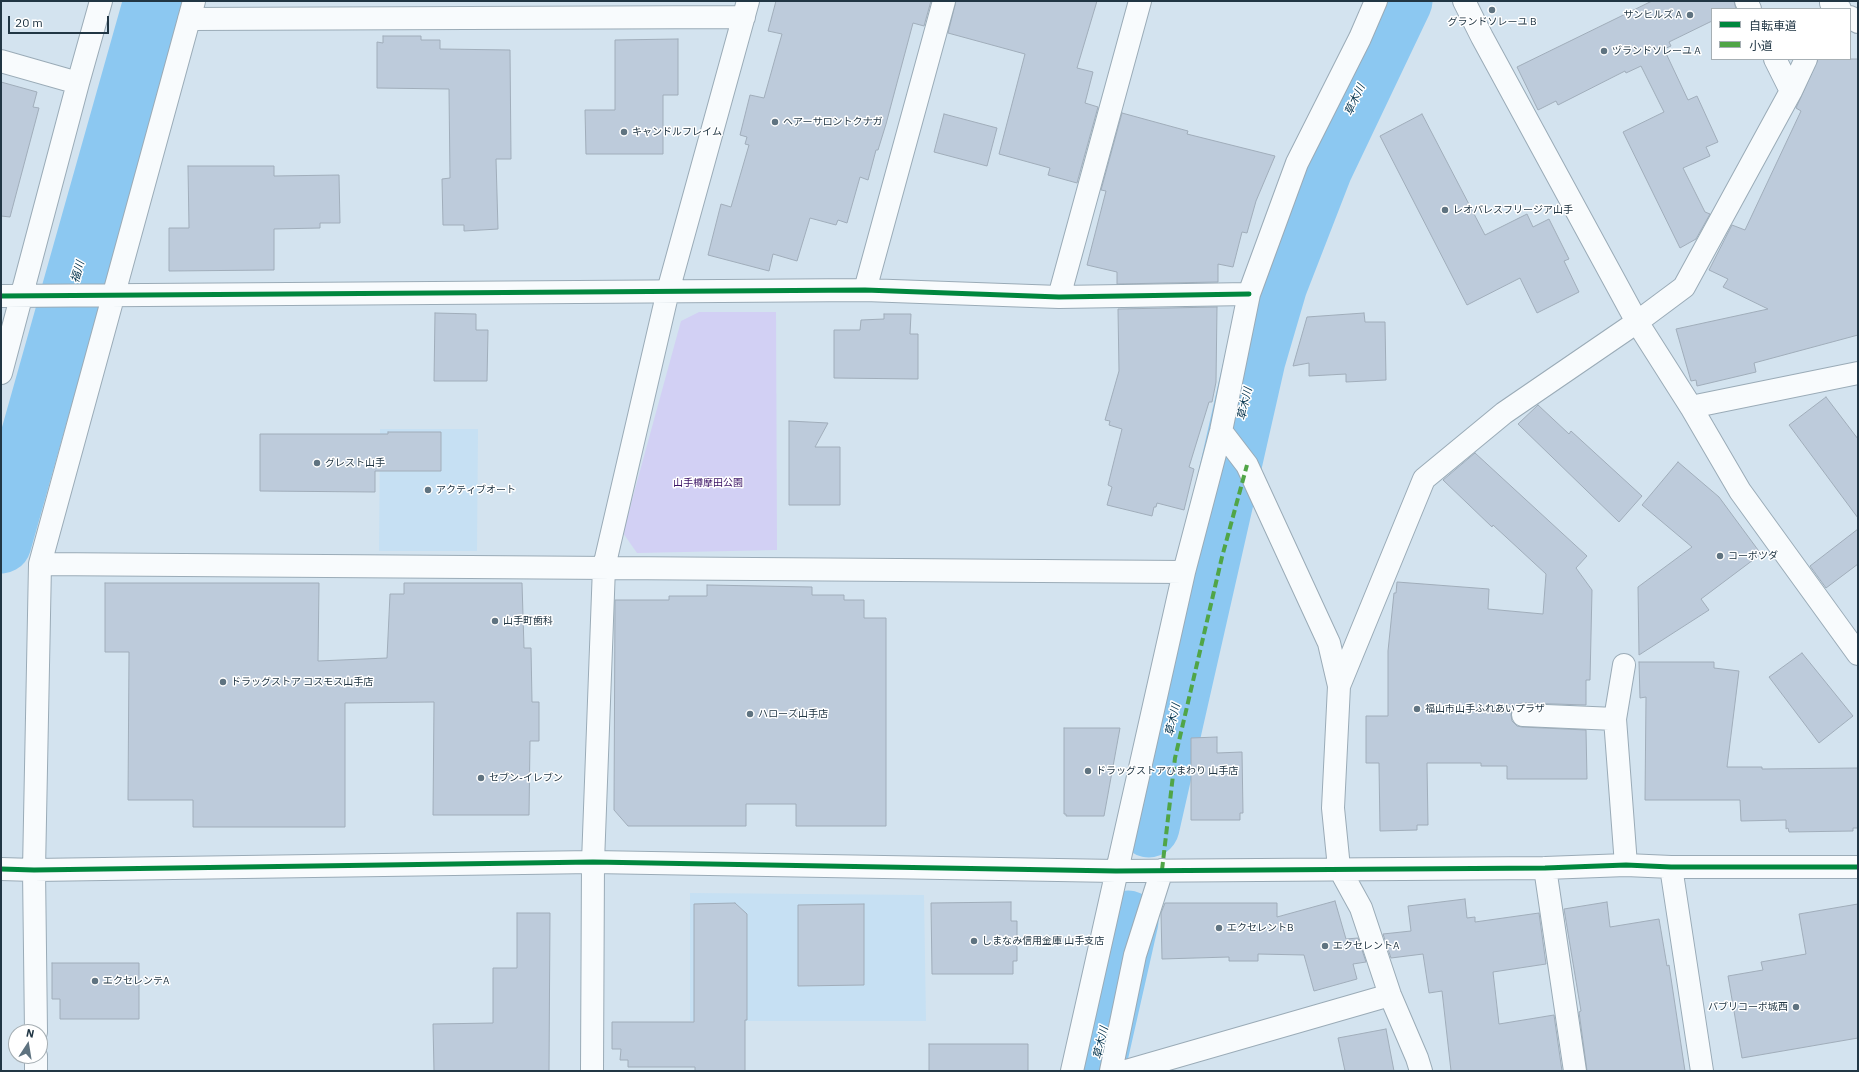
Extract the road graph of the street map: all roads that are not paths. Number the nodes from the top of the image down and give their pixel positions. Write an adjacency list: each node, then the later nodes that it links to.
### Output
1 (101, 1): 13 (street)
2 (944, 1): 15 (street)
3 (1140, 1): 20 (street)
4 (1376, 1): 17 (street)
5 (1464, 1): 21 (street)
6 (563, 9): 7 (street); 9 (street)
7 (746, 9): 16 (street)
8 (191, 10): 9 (street); 18 (street)
9 (383, 10)
10 (1776, 60): 14 (street)
11 (1806, 60): 14 (street)
12 (1, 61): 13 (street)
13 (78, 83): 19 (street)
14 (1791, 91): 21 (street)
15 (865, 290): 16 (street); 20 (street)
16 (668, 291): 18 (street); 27 (street)
17 (1249, 294): 20 (street); 25 (street)
18 (112, 295): 19 (street); 26 (street)
19 (11, 296): 22 (street)
20 (1059, 296)
21 (1637, 322): 24 (street); 31 (street)
22 (1, 373)
23 (1858, 373): 24 (street)
24 (1691, 407): 29 (street)
25 (1224, 434): 28 (street); 31 (street)
26 (40, 564): 27 (street); 40 (street)
27 (604, 567): 28 (street); 34 (street)
28 (1184, 572): 42 (street)
29 (1858, 654)
30 (1624, 665): 33 (street)
31 (1339, 686): 38 (street)
32 (1523, 715): 33 (street)
33 (1615, 719): 35 (street)
34 (593, 862): 40 (street); 42 (street); 45 (street)
35 (1626, 865): 36 (street); 39 (street)
36 (1671, 867): 37 (street); 51 (street)
37 (1858, 867)
38 (1339, 868): 39 (street); 41 (street); 43 (street)
39 (1545, 868): 50 (street)
40 (19, 870): 44 (street)
41 (1162, 870): 42 (street); 47 (street)
42 (1116, 871): 46 (street)
43 (1390, 996): 48 (street); 49 (street)
44 (35, 1024)
45 (592, 1071)
46 (1072, 1071)
47 (1111, 1071)
48 (1126, 1071)
49 (1421, 1071)
50 (1575, 1071)
51 (1702, 1071)

